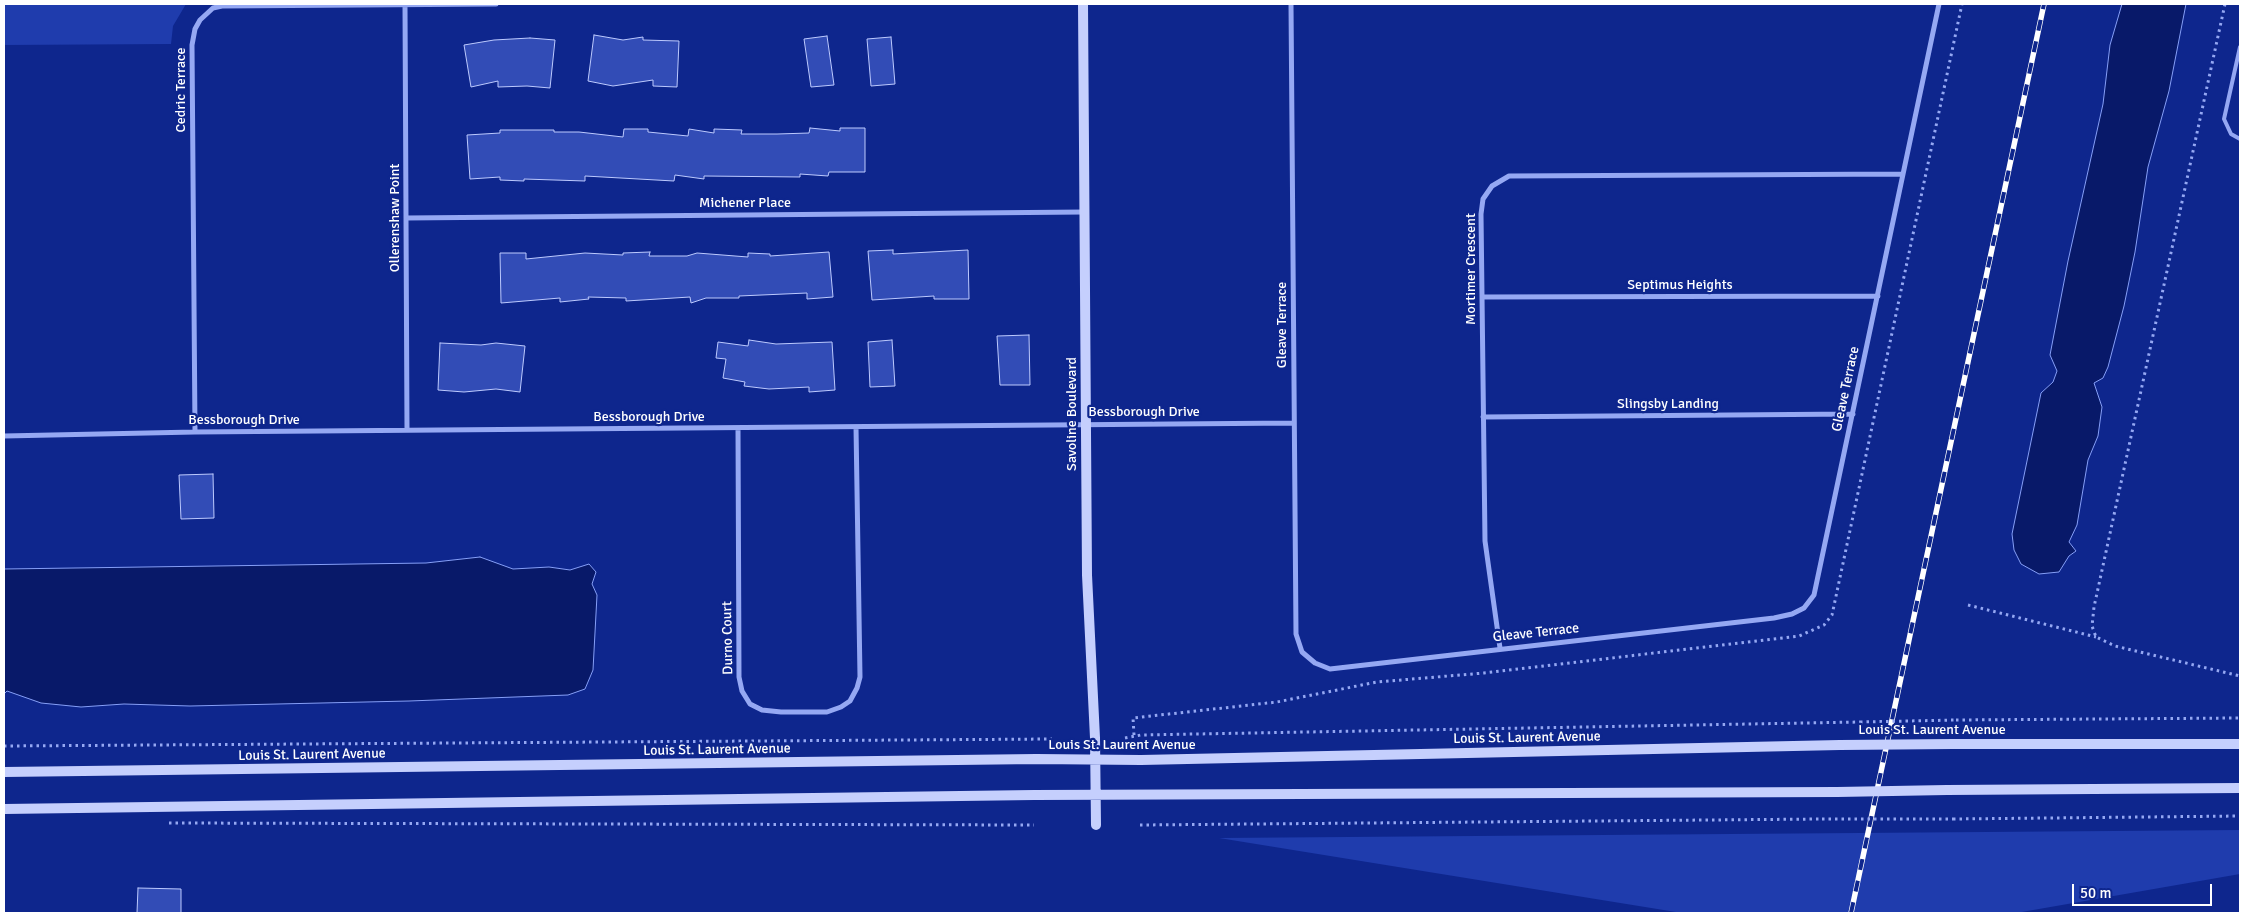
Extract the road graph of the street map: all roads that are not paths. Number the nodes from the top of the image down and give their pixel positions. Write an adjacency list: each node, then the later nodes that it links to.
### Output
1 (496, 4): 5 (street, Cedric Terrace)
2 (1083, 4): 9 (main road, Savoline Boulevard)
3 (1292, 4): 15 (street, Gleave Terrace)
4 (1939, 4): 8 (street, Gleave Terrace)
5 (405, 5): 10 (street, Ollerenshaw Point); 20 (street, Cedric Terrace)
6 (2240, 47): 7 (lane)
7 (2240, 139)
8 (1903, 174): 11 (street, Gleave Terrace); 12 (street, Mortimer Crescent)
9 (1084, 212): 10 (street, Michener Place); 16 (main road, Savoline Boulevard)
10 (406, 218): 19 (street, Ollerenshaw Point)
11 (1878, 296): 12 (street, Septimus Heights); 13 (street, Gleave Terrace)
12 (1482, 297): 14 (street, Mortimer Crescent)
13 (1853, 414): 14 (street, Slingsby Landing); 22 (street, Gleave Terrace)
14 (1483, 417): 22 (street, Mortimer Crescent)
15 (1294, 423): 16 (street, Bessborough Drive); 22 (street, Gleave Terrace)
16 (1085, 424): 17 (street, Bessborough Drive); 24 (main road, Savoline Boulevard)
17 (856, 427): 18 (street, Bessborough Drive); 18 (street, Durno Court)
18 (738, 428): 19 (street, Bessborough Drive)
19 (407, 430): 20 (street, Bessborough Drive)
20 (195, 432): 21 (street, Bessborough Drive)
21 (4, 436)
22 (1500, 648)
23 (2240, 744): 24 (main road, Louis St. Laurent Avenue, bridge)
24 (1095, 760): 25 (main road, Louis St. Laurent Avenue); 27 (main road, Savoline Boulevard)
25 (4, 772)
26 (2240, 788): 27 (main road, bridge)
27 (1095, 795): 28 (main road); 29 (main road, Savoline Boulevard)
28 (4, 809)
29 (1096, 825)

